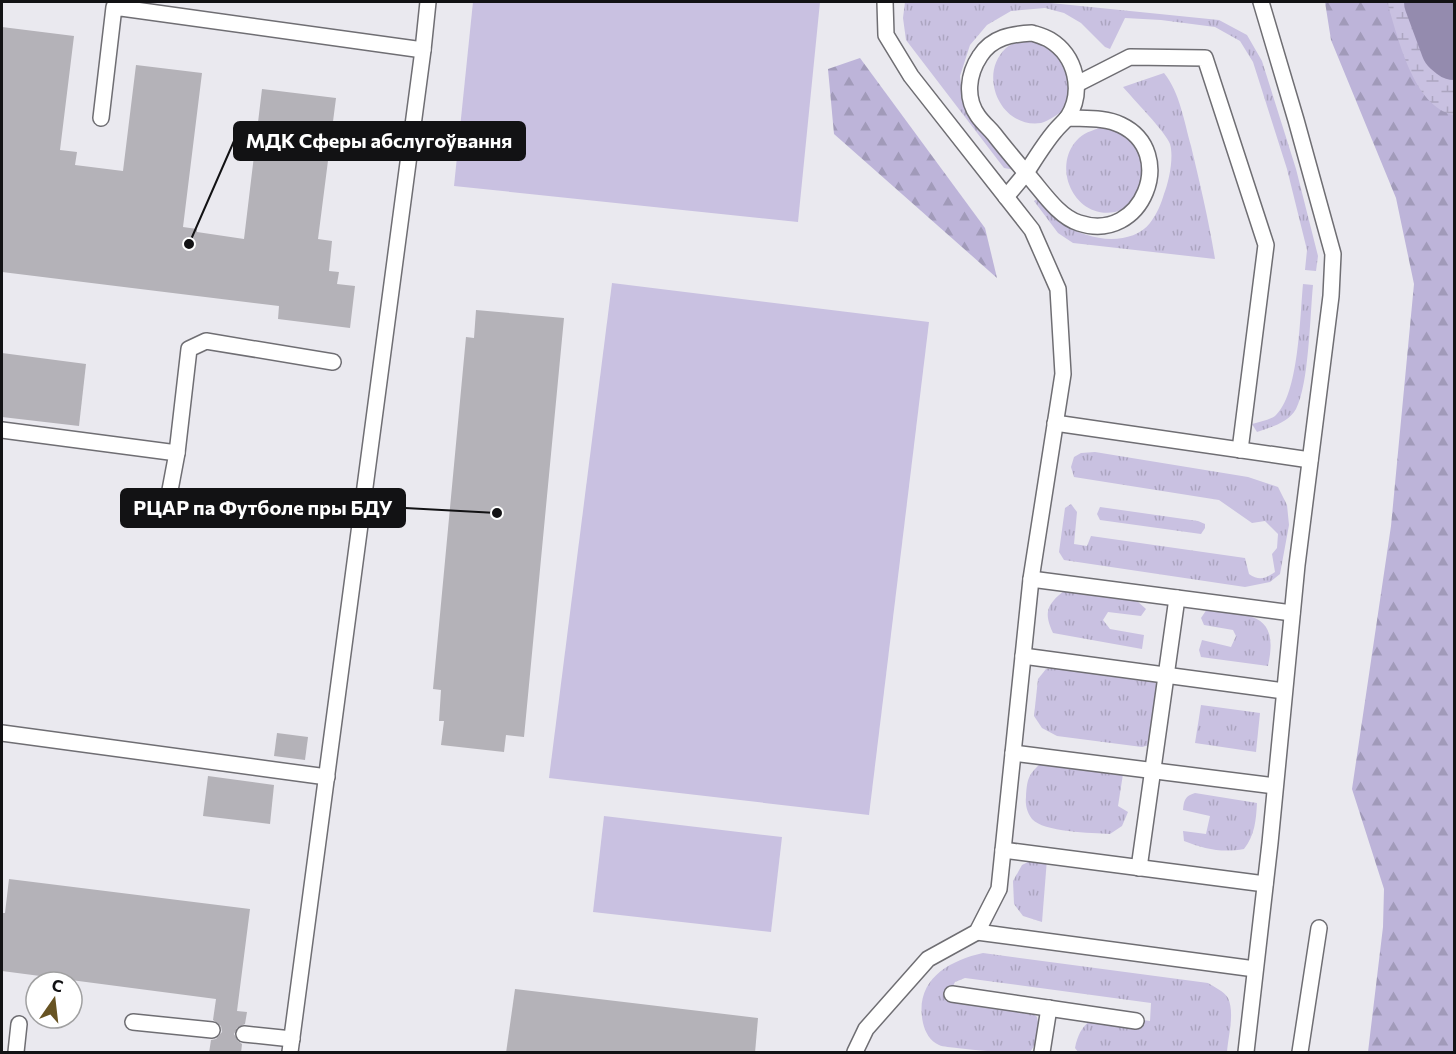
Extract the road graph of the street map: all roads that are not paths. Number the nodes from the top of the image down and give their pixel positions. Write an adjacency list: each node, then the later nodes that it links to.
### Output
1 (428, 2): 4 (lane)
2 (885, 2): 9 (lane)
3 (1261, 2): 15 (lane)
4 (423, 50): 6 (lane); 26 (lane)
5 (1077, 84): 7 (lane); 8 (lane); 13 (lane)
6 (101, 118)
7 (1067, 118): 8 (lane); 8 (lane)
8 (1026, 173): 9 (lane)
9 (1006, 197): 11 (lane)
10 (333, 362): 14 (lane)
11 (1055, 423): 13 (lane); 17 (lane)
12 (2, 430): 14 (lane)
13 (1240, 450): 15 (lane)
14 (177, 453): 16 (lane)
15 (1310, 460): 19 (lane)
16 (167, 506)
17 (1031, 579): 18 (lane); 20 (lane)
18 (1177, 598): 19 (lane); 21 (lane)
19 (1292, 613): 22 (lane)
20 (1023, 656): 21 (lane); 24 (lane)
21 (1166, 675): 22 (lane); 25 (lane)
22 (1284, 691): 27 (lane)
23 (2, 733): 26 (lane)
24 (1013, 753): 25 (lane); 28 (lane)
25 (1153, 770): 27 (lane); 29 (lane)
26 (327, 777): 41 (lane)
27 (1275, 786): 30 (lane)
28 (1003, 850): 29 (lane); 32 (lane)
29 (1139, 868): 30 (lane)
30 (1265, 885): 33 (lane)
31 (1319, 928): 46 (lane)
32 (976, 932): 33 (lane); 43 (lane)
33 (1255, 969): 45 (lane)
34 (952, 994): 35 (lane)
35 (1049, 1008): 36 (lane); 44 (lane)
36 (1136, 1021)
37 (133, 1022): 39 (lane)
38 (19, 1024): 42 (lane)
39 (212, 1030)
40 (244, 1034): 41 (lane)
41 (291, 1046)
42 (16, 1053)
43 (855, 1053)
44 (1042, 1053)
45 (1246, 1053)
46 (1300, 1053)

